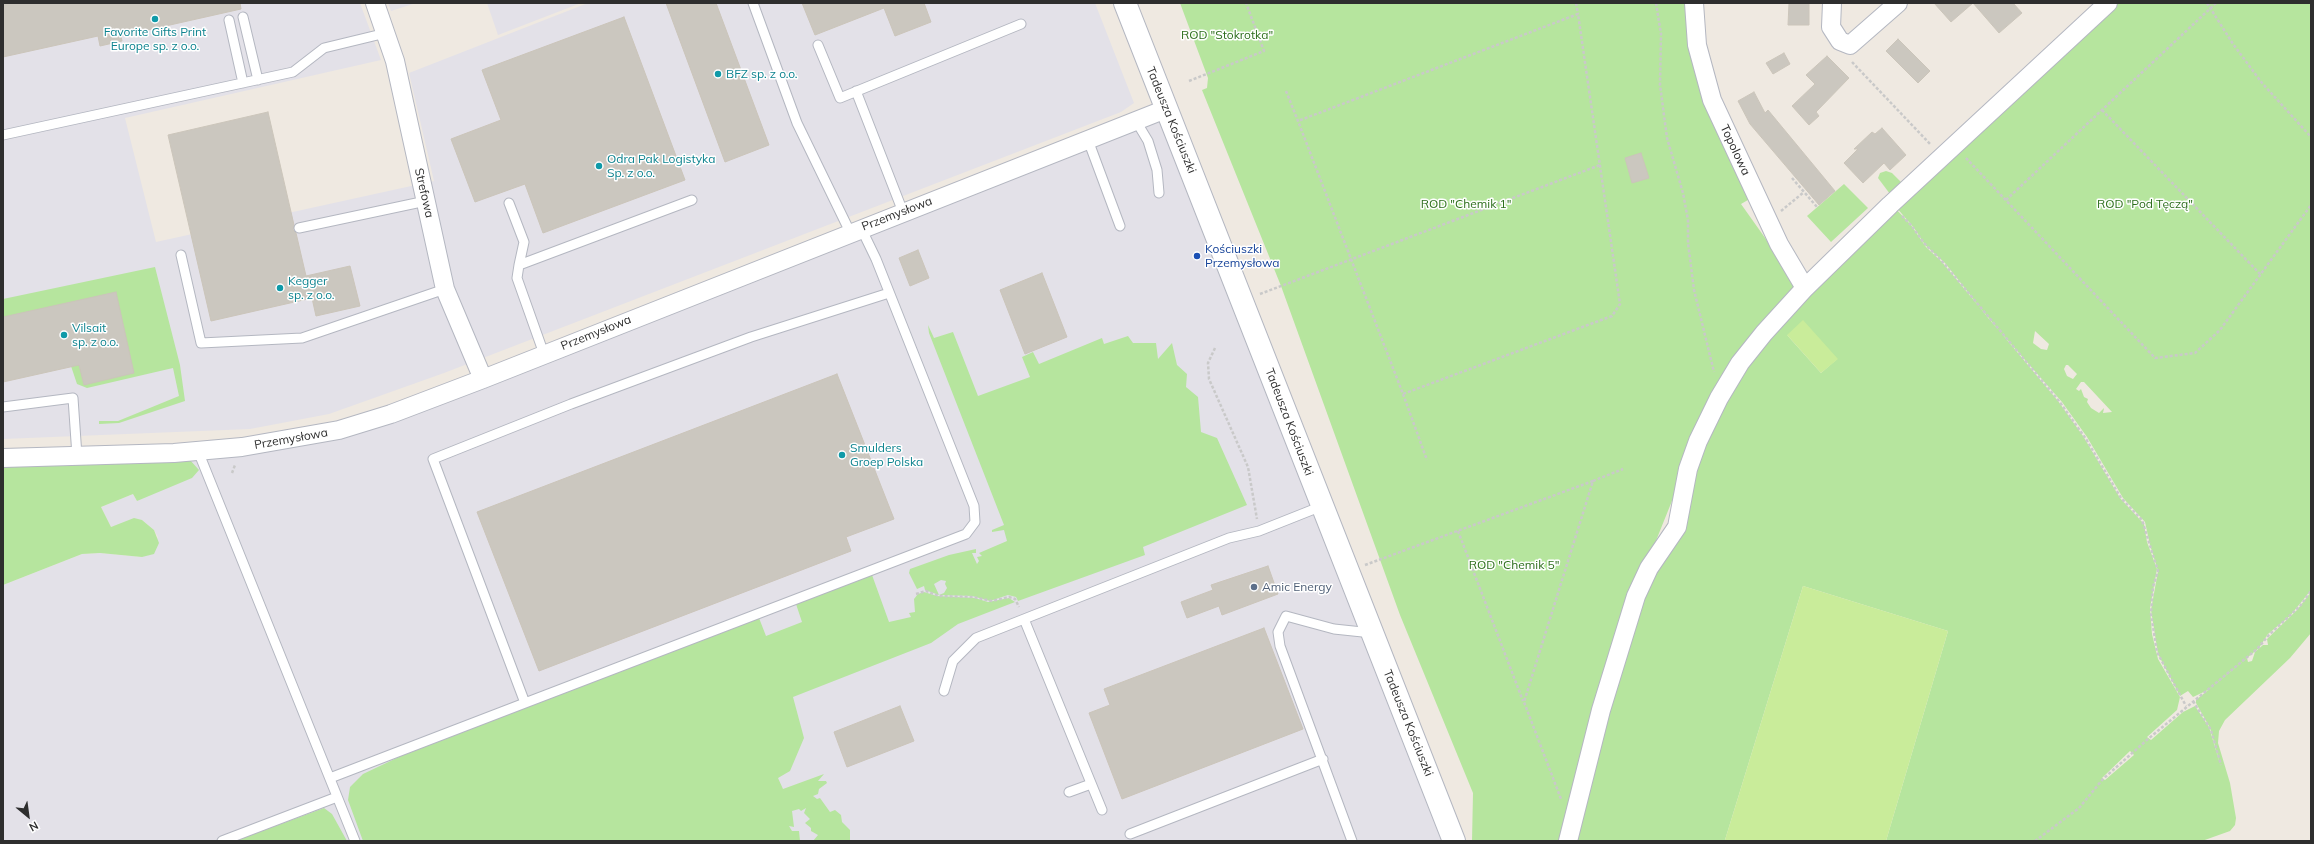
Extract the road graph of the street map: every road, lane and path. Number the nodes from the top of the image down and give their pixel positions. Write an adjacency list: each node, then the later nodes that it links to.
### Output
1 (375, 3): 18 (street, Strefowa)
2 (753, 3): 49 (lane)
3 (1125, 3): 26 (main road, Tadeusza Kościuszki)
4 (1246, 3): 22 (path)
5 (1576, 3): 14 (path)
6 (1656, 3): 62 (path)
7 (1694, 3): 54 (street, Topolowa)
8 (1832, 3): 9 (street)
9 (1898, 3)
10 (2108, 3): 33 (street)
11 (2207, 3): 13 (path)
12 (2216, 3): 13 (path)
13 (2210, 8): 27 (path); 31 (path)
14 (1578, 14): 29 (path); 34 (path)
15 (244, 17): 21 (lane)
16 (229, 20): 23 (lane)
17 (1021, 24): 24 (lane)
18 (386, 33): 21 (lane); 40 (street, Strefowa)
19 (818, 45): 24 (lane)
20 (1852, 62): 33 (path)
21 (258, 80): 23 (lane)
22 (1189, 81)
23 (243, 84): 30 (lane)
24 (856, 91): 46 (lane)
25 (1286, 91): 29 (path)
26 (1166, 109): 28 (street, Przemysłowa); 57 (main road, Tadeusza Kościuszki)
27 (2102, 110): 39 (path); 53 (path)
28 (1136, 121): 32 (street, Przemysłowa); 37 (lane)
29 (1298, 121): 51 (path)
30 (3, 135)
31 (2311, 137)
32 (1088, 140): 46 (street, Przemysłowa); 47 (lane)
33 (1942, 157): 39 (path); 42 (street)
34 (1600, 165): 51 (path); 61 (path)
35 (1792, 178): 36 (path)
36 (1804, 192): 44 (path); 45 (path)
37 (1159, 193)
38 (692, 200): 52 (lane)
39 (2006, 200): 53 (path)
40 (426, 201): 48 (lane); 55 (street, Strefowa)
41 (509, 203): 52 (lane)
42 (1892, 203): 54 (street); 82 (path)
43 (2311, 206): 53 (path)
44 (1817, 207)
45 (1783, 209)
46 (903, 212): 49 (street, Przemysłowa)
47 (1120, 226)
48 (299, 228)
49 (856, 230): 56 (lane); 59 (street, Przemysłowa)
50 (181, 255): 55 (lane)
51 (1352, 259): 57 (path); 61 (path)
52 (519, 265): 59 (lane)
53 (2261, 275)
54 (1805, 288): 62 (street)
55 (445, 289): 60 (street, Strefowa)
56 (889, 293): 81 (lane); 81 (lane)
57 (1242, 301): 70 (main road, Tadeusza Kościuszki)
58 (1214, 348): 71 (path)
59 (544, 354): 60 (street, Przemysłowa)
60 (483, 379): 64 (street, Przemysłowa)
61 (1403, 394): 67 (path)
62 (1719, 398): 96 (street)
63 (3, 407): 65 (lane)
64 (198, 451): 65 (street, Przemysłowa); 85 (lane)
65 (77, 456): 66 (street, Przemysłowa)
66 (3, 458)
67 (1427, 460)
68 (1623, 469): 69 (path)
69 (1593, 481): 72 (path); 80 (path)
70 (1322, 506): 71 (lane); 73 (main road, Tadeusza Kościuszki)
71 (1259, 531): 76 (lane)
72 (1458, 531): 73 (path); 80 (path)
73 (1348, 572): 77 (main road, Tadeusza Kościuszki)
74 (2311, 591): 79 (path)
75 (916, 594): 76 (path)
76 (1024, 619): 78 (lane); 86 (lane)
77 (1372, 633): 83 (lane); 95 (main road, Tadeusza Kościuszki)
78 (944, 691)
79 (2193, 701): 82 (path); 84 (path)
80 (1524, 702): 89 (path)
81 (525, 703): 85 (lane)
82 (2186, 706): 97 (path)
83 (1323, 759): 91 (lane); 92 (lane)
84 (2221, 765)
85 (330, 778): 88 (lane)
86 (1091, 784): 87 (lane); 90 (lane)
87 (1069, 792)
88 (337, 797): 93 (lane); 94 (lane)
89 (1562, 802)
90 (1102, 810)
91 (1130, 834)
92 (1349, 840)
93 (222, 841)
94 (355, 841)
95 (1454, 841)
96 (1568, 841)
97 (2034, 841)

